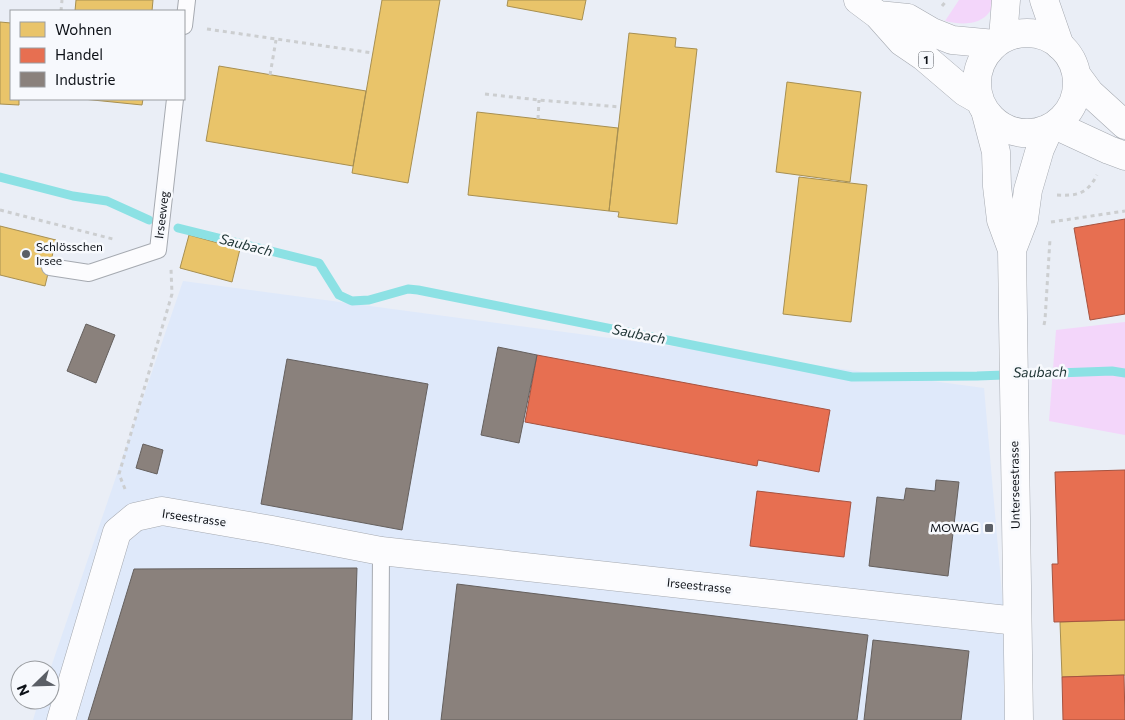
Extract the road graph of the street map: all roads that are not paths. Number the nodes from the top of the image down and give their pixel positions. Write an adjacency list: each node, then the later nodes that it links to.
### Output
1 (187, 0): 5 (lane)
2 (1006, 0): 6 (street)
3 (1044, 0): 7 (street)
4 (868, 7): 6 (street, 1); 10 (street, 1)
5 (185, 17)
6 (999, 41): 7 (street); 10 (street)
7 (1060, 46): 8 (street)
8 (1076, 74): 11 (street); 12 (street)
9 (175, 100): 15 (lane, Irseeweg)
10 (983, 107): 12 (street); 14 (street, Unterseestrasse)
11 (1125, 125)
12 (1052, 127): 13 (street); 14 (street, Unterseestrasse)
13 (1125, 156)
14 (1012, 250): 17 (street, Unterseestrasse)
15 (50, 268)
16 (381, 551): 17 (street, Irseestrasse); 18 (street, Irseestrasse); 19 (lane)
17 (1017, 621): 20 (street, Unterseestrasse)
18 (61, 720)
19 (380, 720)
20 (1019, 720)

